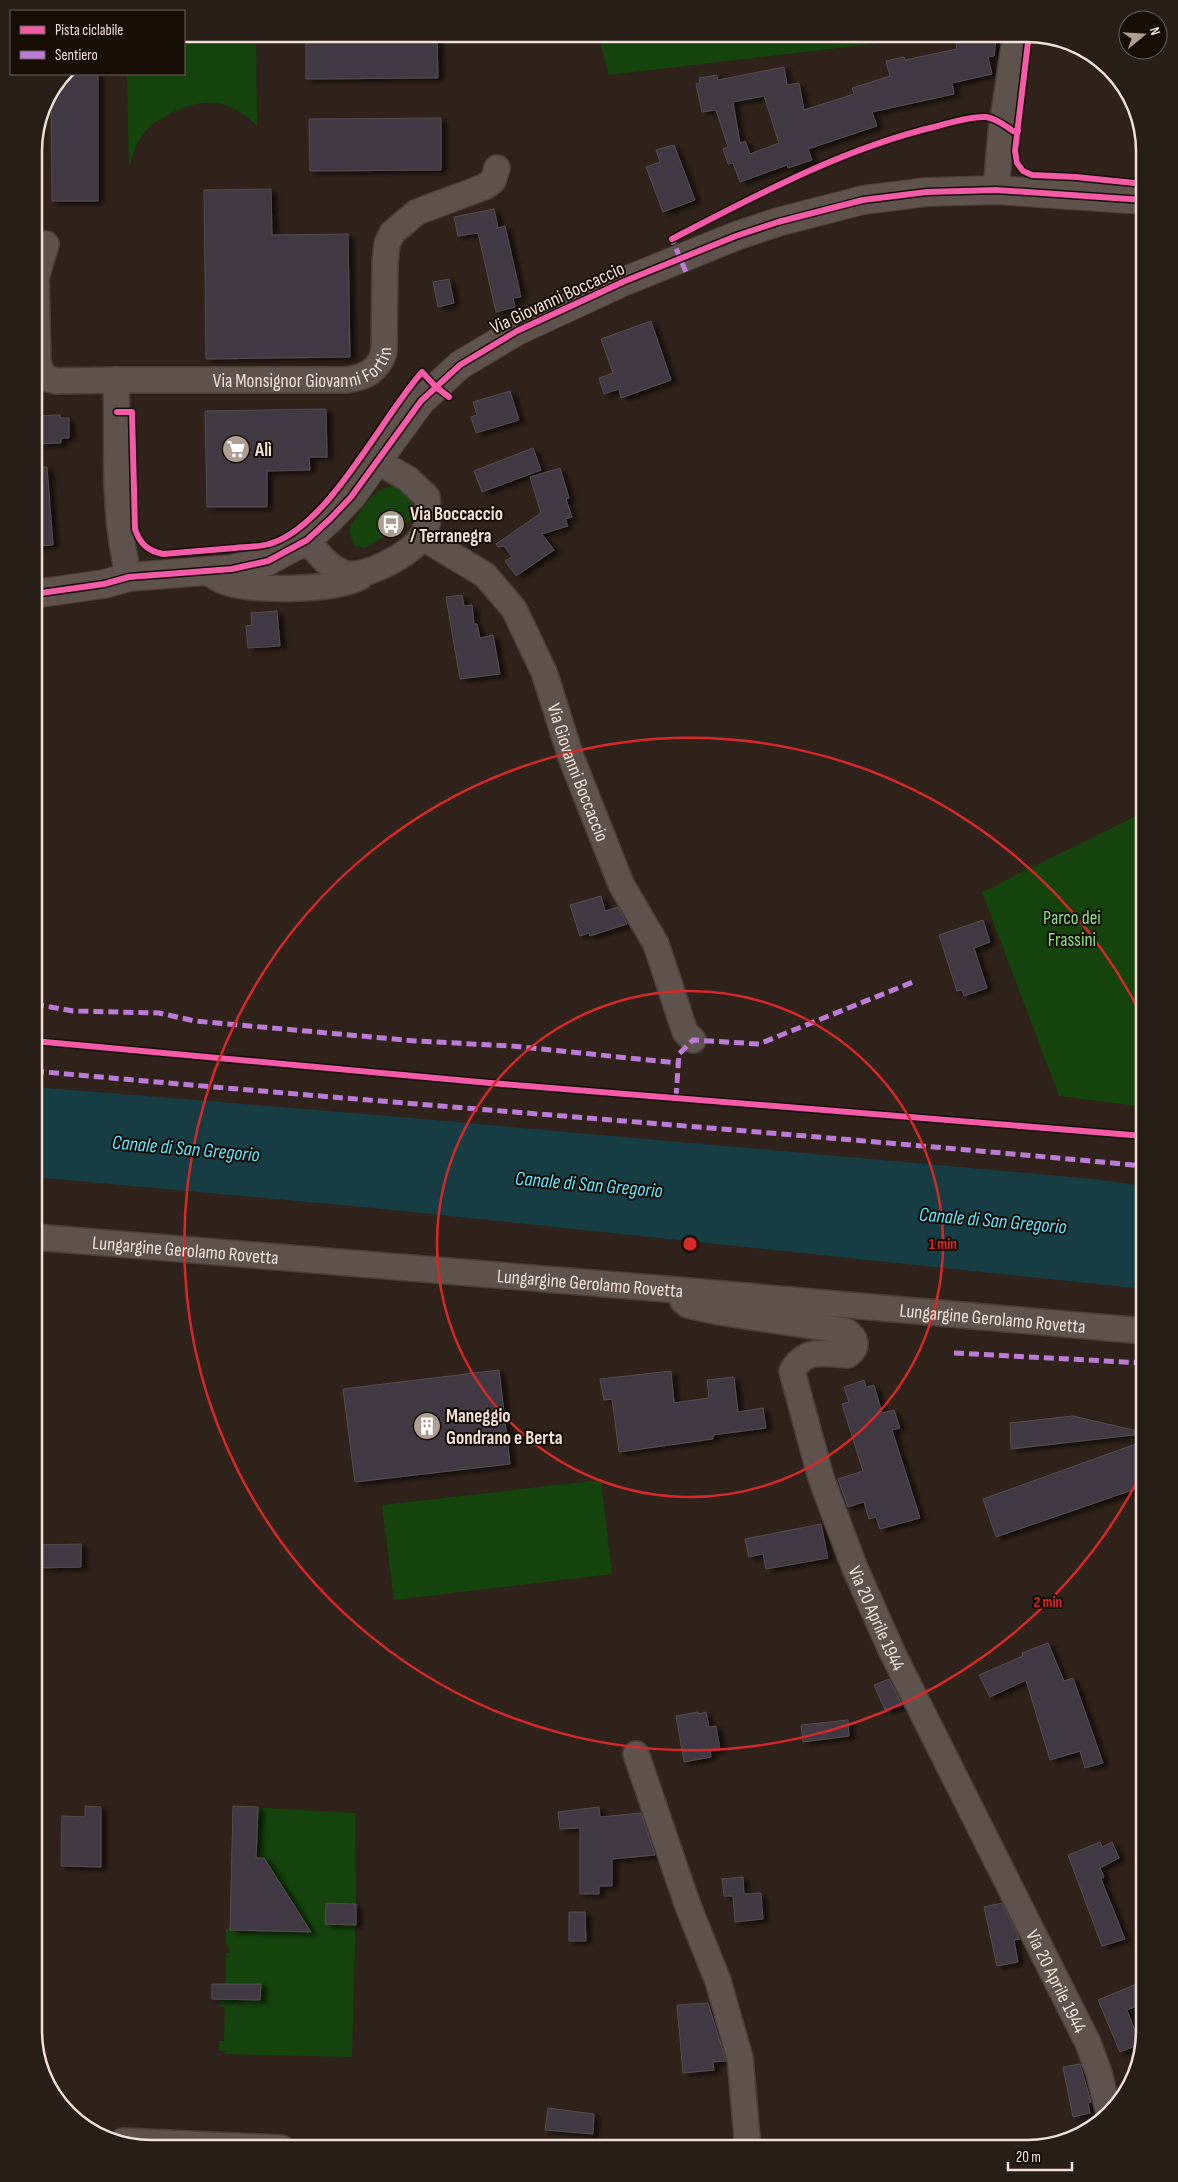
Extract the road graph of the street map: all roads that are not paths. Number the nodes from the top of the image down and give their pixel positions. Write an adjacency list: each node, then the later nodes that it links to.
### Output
1 (1015, 43): 3 (street)
2 (497, 168): 8 (street, Via Monsignor Giovanni Fortin)
3 (996, 190): 4 (street, Via Giovanni Boccaccio); 9 (street, Via Giovanni Boccaccio)
4 (1136, 199)
5 (46, 244): 6 (street, Via Monsignor Giovanni Fortin)
6 (43, 254)
7 (43, 375): 8 (street, Via Monsignor Giovanni Fortin)
8 (116, 380): 14 (street)
9 (377, 461): 10 (street); 11 (street, Via Giovanni Boccaccio)
10 (422, 537): 12 (street); 16 (street, Via Giovanni Boccaccio)
11 (307, 540): 12 (street); 13 (street, Via Giovanni Boccaccio)
12 (372, 570): 13 (street)
13 (205, 571): 14 (street, Via Giovanni Boccaccio)
14 (129, 577): 15 (street, Via Giovanni Boccaccio)
15 (43, 593)
16 (693, 1040)
17 (42, 1238): 18 (street, Lungargine Gerolamo Rovetta)
18 (666, 1289): 19 (street, Lungargine Gerolamo Rovetta); 21 (street, Via 20 Aprile 1944)
19 (1136, 1329)
20 (636, 1754): 22 (street)
21 (1106, 2104)
22 (747, 2140)

